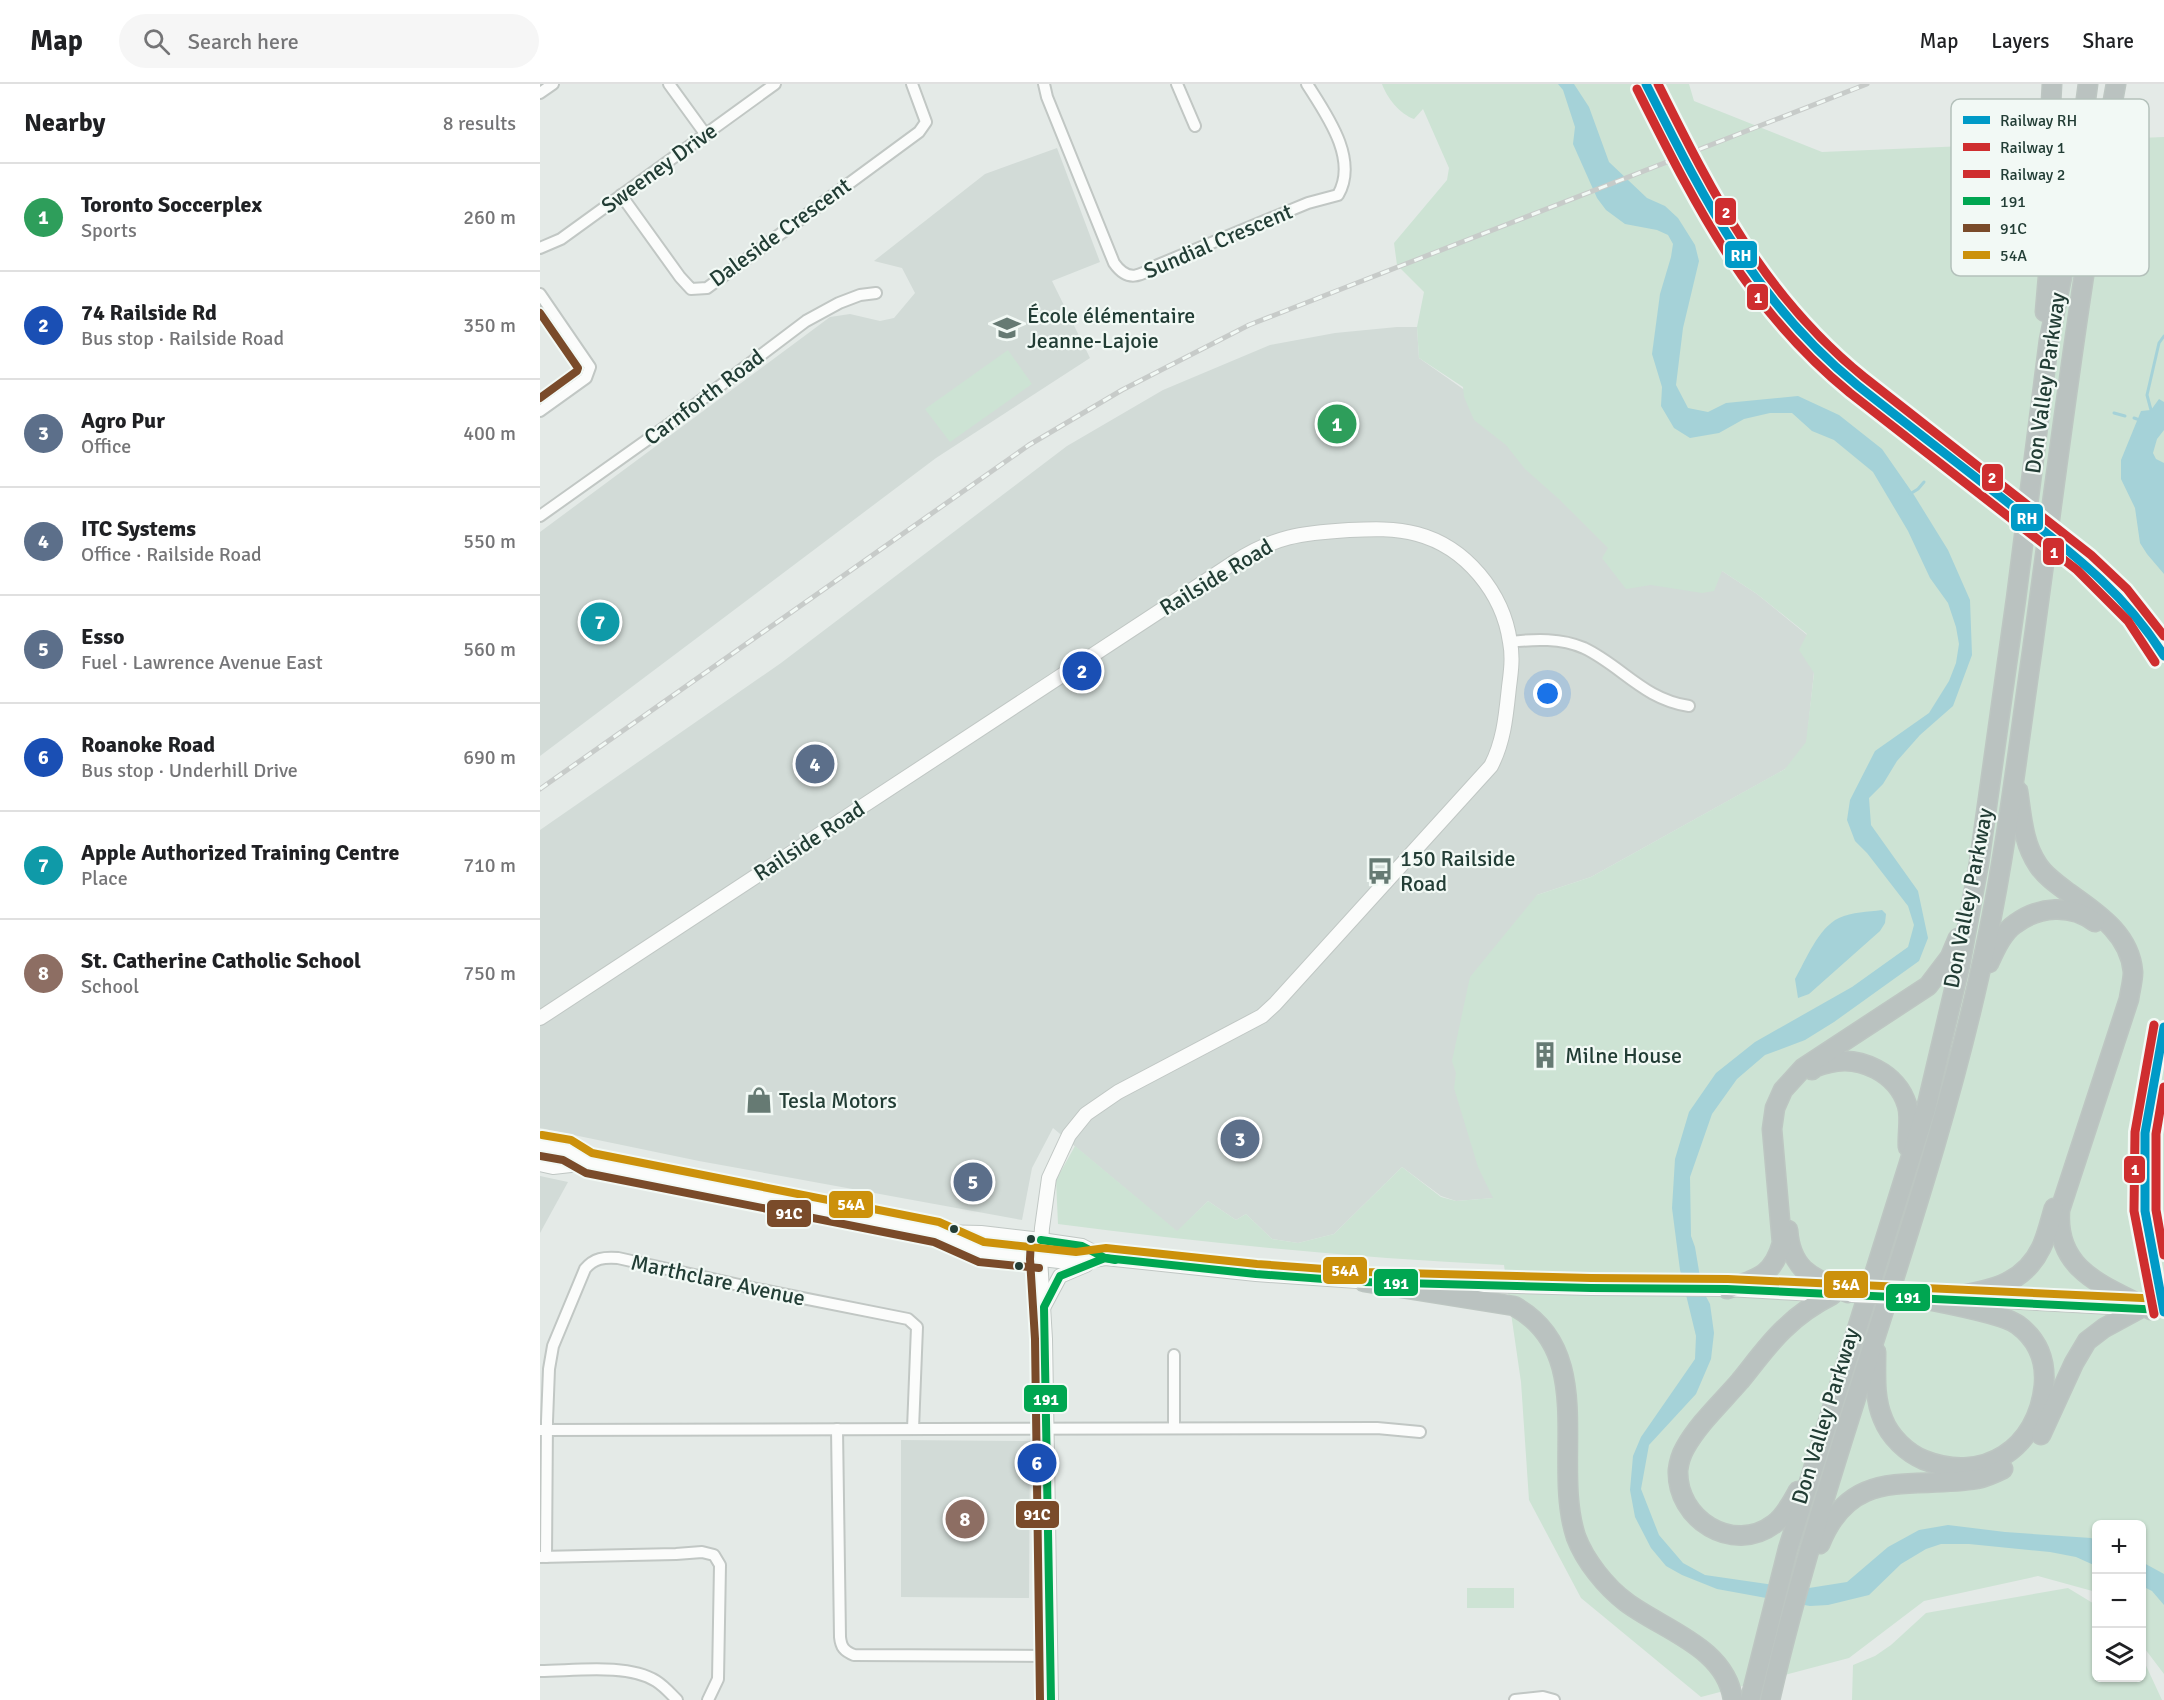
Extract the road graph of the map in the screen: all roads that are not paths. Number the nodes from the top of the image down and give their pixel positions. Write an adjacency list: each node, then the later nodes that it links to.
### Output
1 (553, 84): 11 (street)
2 (669, 84): 16 (street)
3 (775, 84): 16 (street, Sweeney Drive)
4 (912, 84): 17 (street, Daleside Crescent)
5 (1044, 84): 7 (street, Sundial Crescent)
6 (1177, 84): 15 (street)
7 (1307, 84)
8 (2052, 84): 12 (highway)
9 (2088, 84): 13 (highway, Don Valley Parkway)
10 (2116, 84): 14 (highway, Don Valley Parkway)
11 (540, 93)
12 (2051, 99)
13 (2086, 99)
14 (2114, 99)
15 (1195, 126)
16 (706, 135): 17 (street, Sweeney Drive)
17 (621, 195): 18 (street, Sweeney Drive)
18 (540, 248)
19 (2048, 276): 24 (highway)
20 (2062, 276): 24 (highway, Don Valley Parkway)
21 (2084, 276): 29 (highway, Don Valley Parkway)
22 (876, 293): 26 (street, Carnforth Road)
23 (540, 294): 25 (street)
24 (2049, 340): 30 (highway, Don Valley Parkway)
25 (540, 411)
26 (540, 516)
27 (1510, 642): 28 (street); 32 (street, Railside Road); 38 (street, Railside Road)
28 (1689, 705)
29 (2015, 774): 31 (highway, Don Valley Parkway); 47 (highway)
30 (1970, 909): 34 (highway, Don Valley Parkway); 42 (highway)
31 (1977, 986): 45 (highway); 48 (highway, Don Valley Parkway)
32 (540, 1018)
33 (540, 1145): 35 (street)
34 (1909, 1161): 43 (highway); 56 (highway, Don Valley Parkway)
35 (588, 1163): 36 (street); 37 (street)
36 (540, 1164)
37 (937, 1232): 38 (street); 39 (street)
38 (1041, 1240): 39 (street, Railside Road); 40 (street)
39 (1040, 1258): 40 (street); 46 (street, Railside Road)
40 (1105, 1258): 41 (street); 46 (street)
41 (1364, 1282): 42 (street); 66 (highway)
42 (1727, 1289): 43 (street)
43 (1841, 1295): 44 (street, bridge); 56 (highway)
44 (1909, 1298): 45 (street); 48 (highway)
45 (1942, 1298): 47 (street)
46 (1044, 1307): 53 (street, Railside Road)
47 (2152, 1310): 58 (highway)
48 (1876, 1333): 58 (highway, Don Valley Parkway)
49 (1174, 1355): 51 (street)
50 (913, 1428): 52 (street); 53 (street); 54 (street, Marthclare Avenue)
51 (1174, 1428): 53 (street); 55 (street)
52 (837, 1429): 54 (street); 59 (street)
53 (1046, 1429): 59 (street, Railside Road)
54 (544, 1430): 57 (street)
55 (1420, 1432)
56 (1814, 1463): 67 (highway, Don Valley Parkway)
57 (543, 1557): 62 (street)
58 (1804, 1568): 68 (highway, Don Valley Parkway)
59 (1051, 1656): 63 (street, Railside Road)
60 (540, 1671): 61 (street)
61 (677, 1700)
62 (708, 1700)
63 (1051, 1700)
64 (1515, 1700): 65 (street)
65 (1554, 1700)
66 (1733, 1700)
67 (1750, 1700)
68 (1770, 1700)

